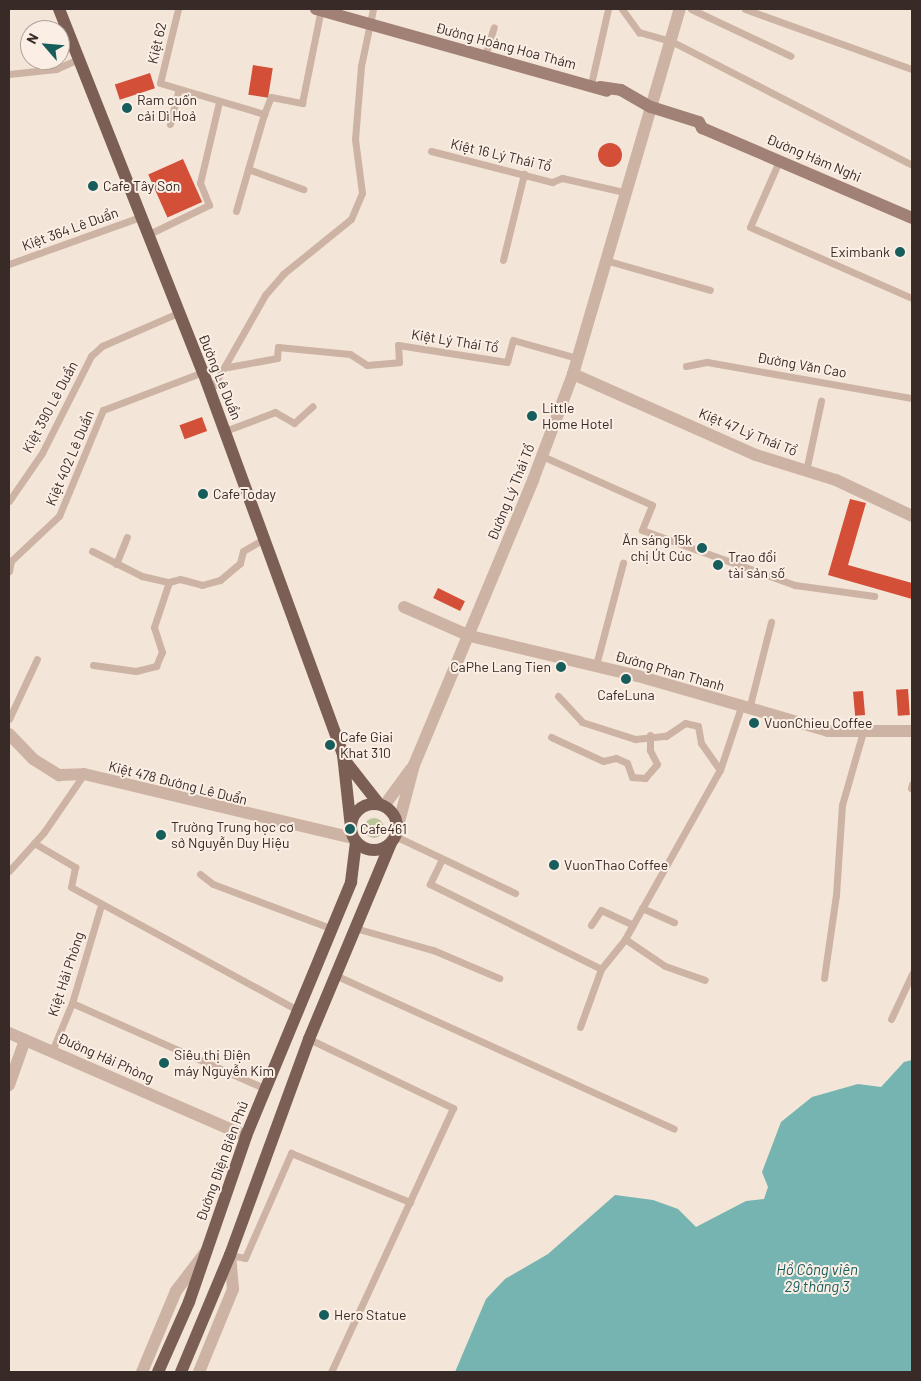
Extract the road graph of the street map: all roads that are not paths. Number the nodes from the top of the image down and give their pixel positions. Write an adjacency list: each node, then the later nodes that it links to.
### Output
1 (59, 9): 15 (main road, Đường Lê Duẩn)
2 (178, 9): 21 (lane, Kiệt 62)
3 (320, 9): 10 (main road, Đường Hoàng Hoa Thám); 24 (lane)
4 (373, 9): 10 (lane)
5 (608, 9): 20 (lane)
6 (622, 9): 12 (lane)
7 (680, 9): 12 (street, Đường Lý Thái Tổ)
8 (691, 9): 14 (lane)
9 (745, 9): 16 (lane)
10 (368, 23): 13 (main road, Đường Hoàng Hoa Thám); 45 (lane)
11 (494, 28): 13 (lane)
12 (671, 41): 23 (street, Đường Lý Thái Tổ); 28 (lane)
13 (484, 56): 20 (main road, Đường Hoàng Hoa Thám)
14 (791, 56)
15 (78, 59): 18 (lane); 34 (main road, Đường Lê Duẩn)
16 (912, 69)
17 (9, 74): 18 (lane)
18 (20, 74): 19 (lane)
19 (9, 80)
20 (595, 86): 23 (main road, Đường Hoàng Hoa Thám)
21 (179, 89): 22 (lane); 25 (lane)
22 (219, 102): 24 (lane); 36 (lane)
23 (651, 108): 27 (main road, Đường Hàm Nghi); 32 (street, Đường Lý Thái Tổ)
24 (264, 114): 29 (lane)
25 (170, 124)
26 (432, 151): 30 (lane, Kiệt 16 Lý Thái Tổ)
27 (780, 159): 35 (main road, Đường Hàm Nghi); 41 (lane)
28 (912, 165)
29 (248, 169): 31 (lane); 33 (lane)
30 (524, 174): 32 (lane, Kiệt 16 Lý Thái Tổ); 37 (lane)
31 (303, 189)
32 (624, 192): 38 (street, Đường Lý Thái Tổ)
33 (236, 211)
34 (140, 217): 36 (main road, Đường Lê Duẩn); 39 (lane, Kiệt 364 Lê Duẩn)
35 (912, 218)
36 (147, 235): 42 (main road, Đường Lê Duẩn)
37 (503, 260)
38 (605, 260): 40 (lane); 43 (street, Đường Lý Thái Tổ)
39 (9, 264)
40 (710, 290)
41 (912, 298)
42 (178, 313): 46 (main road, Đường Lê Duẩn); 55 (lane, Kiệt 390 Lê Duẩn)
43 (578, 358): 45 (lane, Kiệt Lý Thái Tổ); 47 (street, Đường Lý Thái Tổ)
44 (686, 366): 49 (lane, Đường Văn Cao)
45 (228, 367): 48 (lane)
46 (203, 372): 48 (main road, Đường Lê Duẩn); 62 (lane, Kiệt 402 Lê Duẩn)
47 (573, 374): 53 (street, Đường Lý Thái Tổ); 54 (street, Kiệt 47 Lý Thái Tổ)
48 (210, 393): 52 (main road, Đường Lê Duẩn)
49 (912, 398)
50 (821, 401): 54 (lane)
51 (313, 406): 52 (lane)
52 (225, 431): 58 (main road, Đường Lê Duẩn)
53 (542, 456): 64 (lane); 67 (street, Đường Lý Thái Tổ)
54 (806, 471): 56 (street, Kiệt 47 Lý Thái Tổ)
55 (9, 501)
56 (912, 516)
57 (128, 536): 61 (lane)
58 (264, 539): 63 (lane); 79 (main road, Đường Lê Duẩn)
59 (92, 552): 61 (lane)
60 (623, 563): 70 (lane)
61 (116, 564): 63 (lane)
62 (9, 572)
63 (169, 582): 69 (lane)
64 (874, 596)
65 (404, 607): 67 (street, Đường Phan Thanh)
66 (771, 622): 72 (lane)
67 (470, 636): 70 (street, Đường Phan Thanh); 80 (street, Đường Lý Thái Tổ)
68 (38, 658): 73 (lane)
69 (93, 664)
70 (596, 666): 72 (street, Đường Phan Thanh)
71 (558, 696): 77 (lane)
72 (745, 709): 75 (street, Đường Phan Thanh); 81 (lane)
73 (9, 719)
74 (912, 731): 75 (street, Đường Phan Thanh)
75 (863, 732): 104 (lane)
76 (9, 734): 82 (street, Kiệt 478 Đường Lê Duẩn)
77 (650, 735): 78 (lane); 81 (lane)
78 (550, 738)
79 (345, 760): 83 (main road, Đường Lê Duẩn); 85 (main road, Đường Lê Duẩn)
80 (414, 765): 83 (street, Đường Lý Thái Tổ); 84 (street, Đường Lý Thái Tổ)
81 (720, 770): 93 (lane)
82 (84, 774): 85 (street, Kiệt 478 Đường Lê Duẩn); 87 (lane)
83 (382, 805): 84 (main road); 85 (main road)
84 (399, 822): 86 (main road)
85 (353, 836): 86 (main road); 97 (main road, Đường Điện Biên Phủ)
86 (393, 839): 88 (lane); 98 (main road)
87 (34, 843): 89 (lane); 92 (lane)
88 (442, 859): 91 (lane); 100 (lane)
89 (9, 871)
90 (200, 874): 97 (lane)
91 (515, 893)
92 (101, 904): 106 (lane, Kiệt Hải Phòng); 107 (lane)
93 (642, 908): 94 (lane); 96 (lane)
94 (674, 922)
95 (591, 925): 96 (lane)
96 (633, 925): 99 (lane)
97 (333, 928): 107 (main road, Đường Điện Biên Phủ)
98 (355, 928): 102 (main road); 103 (lane)
99 (625, 939): 100 (lane); 105 (lane)
100 (601, 969): 109 (lane)
101 (912, 974): 108 (lane)
102 (335, 975): 111 (main road); 116 (lane)
103 (499, 978)
104 (824, 978)
105 (705, 980)
106 (72, 1003): 113 (lane, Kiệt Hải Phòng); 115 (lane)
107 (299, 1011): 115 (main road, Đường Điện Biên Phủ)
108 (891, 1019)
109 (580, 1028)
110 (9, 1033): 112 (street, Đường Hải Phòng)
111 (309, 1039): 118 (lane); 120 (main road)
112 (25, 1040): 113 (street, Đường Hải Phòng); 114 (street)
113 (52, 1051): 117 (street, Đường Hải Phòng)
114 (9, 1085)
115 (266, 1089): 117 (main road, Đường Điện Biên Phủ)
116 (674, 1129)
117 (246, 1136): 119 (main road, Đường Điện Biên Phủ)
118 (410, 1202): 120 (lane); 125 (lane)
119 (205, 1253): 121 (street, Đường Điện Biên Phủ); 122 (main road)
120 (230, 1255): 123 (main road); 124 (street)
121 (142, 1372)
122 (158, 1372)
123 (181, 1372)
124 (199, 1372)
125 (332, 1372)

